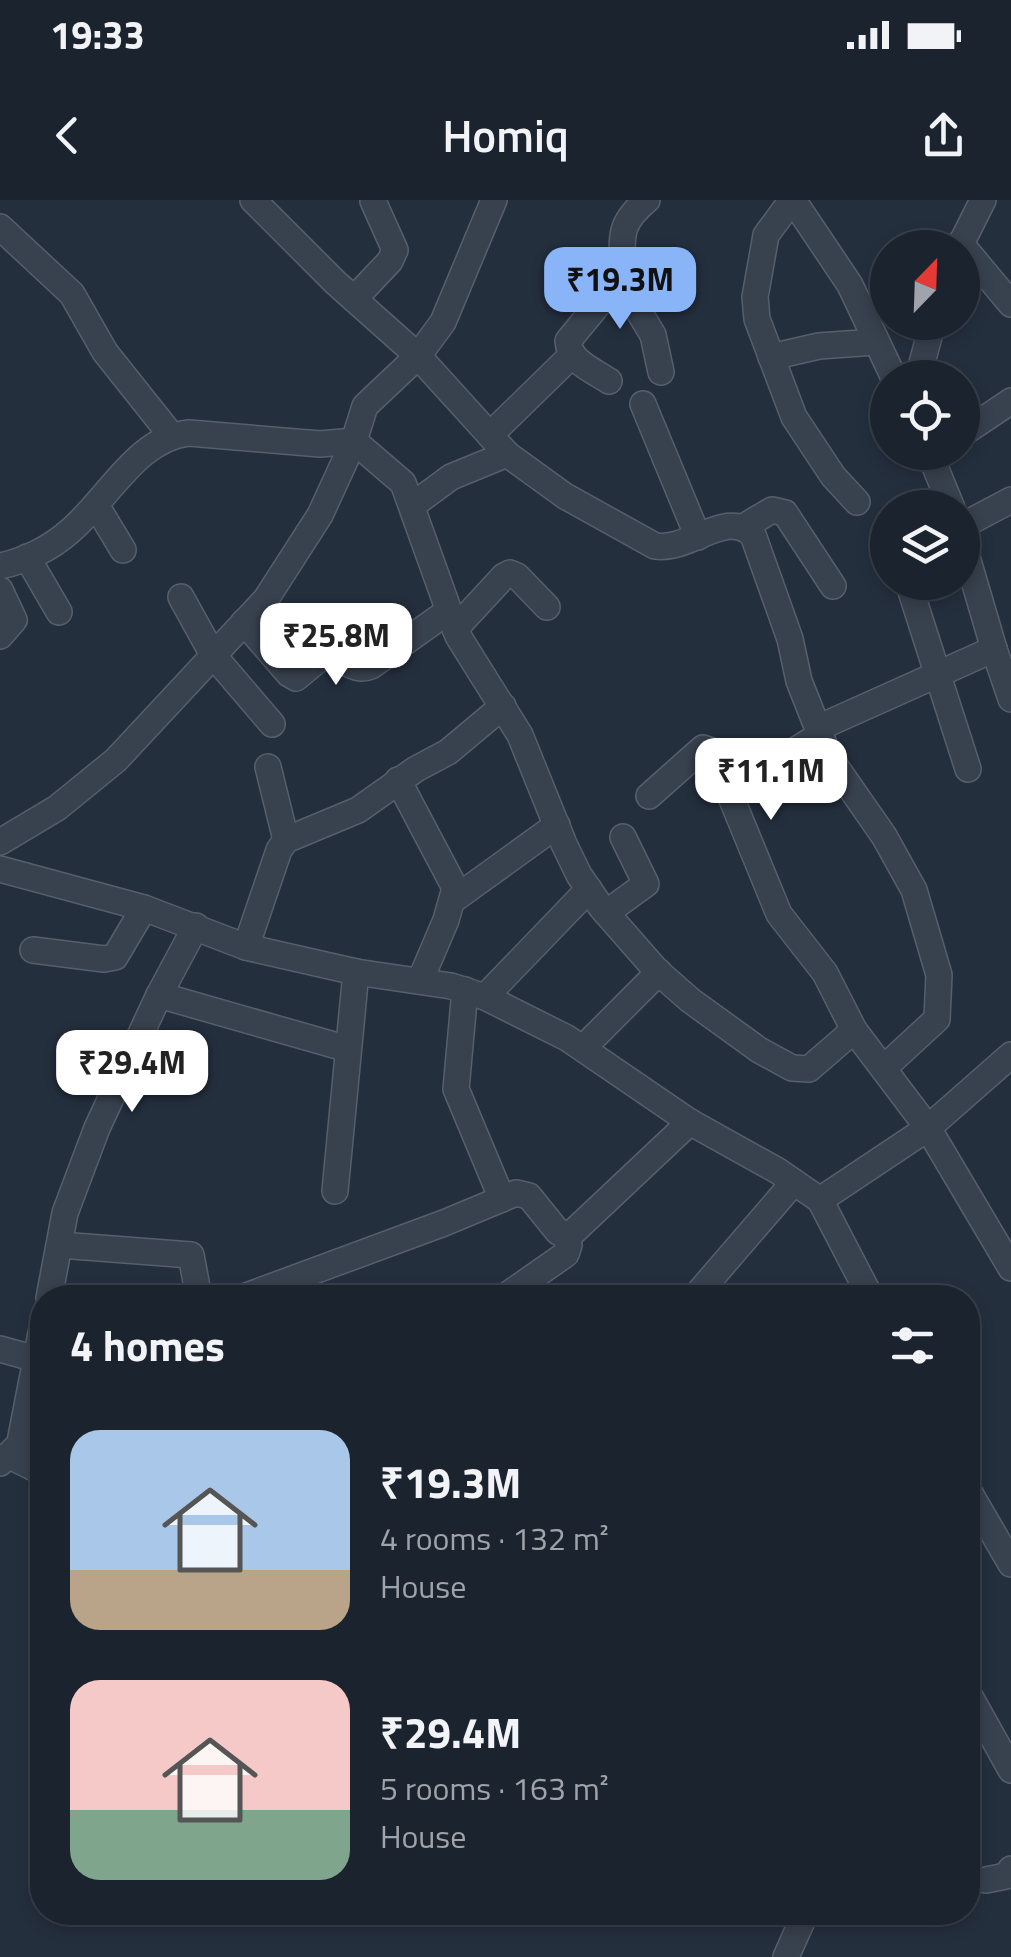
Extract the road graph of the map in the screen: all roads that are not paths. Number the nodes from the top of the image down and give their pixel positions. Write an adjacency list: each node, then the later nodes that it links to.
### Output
1 (374, 200): 11 (street)
2 (494, 200): 15 (street)
3 (647, 200): 10 (street)
4 (792, 200): 13 (street); 16 (street)
5 (983, 200): 8 (street)
6 (265, 204): 11 (street)
7 (0, 227): 23 (street)
8 (967, 230)
9 (980, 269): 12 (street)
10 (618, 277): 14 (street); 18 (street)
11 (354, 299): 15 (street)
12 (1011, 304)
13 (876, 342): 16 (street); 17 (street)
14 (572, 355): 19 (street); 25 (street)
15 (418, 356): 24 (street); 25 (street)
16 (771, 356): 27 (street)
17 (885, 360)
18 (661, 372)
19 (610, 381)
20 (1011, 401): 22 (street)
21 (643, 404): 32 (street)
22 (980, 422)
23 (171, 434): 24 (street); 28 (street)
24 (354, 441): 29 (street); 44 (street)
25 (499, 444): 29 (street); 32 (street)
26 (1011, 500): 30 (street)
27 (857, 502)
28 (96, 505): 33 (street); 34 (street)
29 (413, 506): 43 (street)
30 (980, 516)
31 (745, 526): 32 (street); 36 (street); 52 (street)
32 (698, 538)
33 (123, 550)
34 (26, 557): 35 (street); 42 (street)
35 (0, 566)
36 (832, 586)
37 (0, 590): 45 (street)
38 (181, 596): 47 (street)
39 (914, 600): 48 (street)
40 (980, 600): 46 (street)
41 (548, 608): 43 (street)
42 (59, 612)
43 (451, 620): 44 (street); 50 (street)
44 (244, 622): 47 (street)
45 (0, 636)
46 (994, 649): 48 (street); 49 (street)
47 (214, 655): 51 (street); 61 (street)
48 (938, 676): 52 (street); 54 (street)
49 (1011, 699)
50 (504, 706): 56 (street); 58 (street)
51 (272, 724)
52 (819, 732): 55 (street); 79 (street)
53 (268, 767): 60 (street)
54 (968, 769)
55 (759, 774)
56 (398, 780): 60 (street); 64 (street)
57 (649, 796): 75 (street)
58 (557, 825): 63 (street); 64 (street)
59 (623, 837): 66 (street)
60 (286, 840): 68 (street)
61 (0, 842)
62 (0, 869): 65 (street)
63 (589, 889): 66 (street); 73 (street)
64 (452, 900): 72 (street)
65 (144, 908): 67 (street); 69 (street)
66 (606, 913): 71 (street)
67 (196, 926): 68 (street); 74 (street)
68 (246, 947): 70 (street)
69 (33, 950)
70 (356, 972): 72 (street); 77 (street)
71 (658, 972): 75 (street); 76 (street)
72 (420, 981): 73 (street)
73 (475, 993): 76 (street); 84 (street)
74 (159, 995): 77 (street); 87 (street)
75 (854, 1030): 79 (street)
76 (583, 1048): 80 (street)
77 (348, 1049): 83 (street)
78 (1011, 1054): 81 (street)
79 (885, 1067): 81 (street)
80 (690, 1122): 82 (street); 86 (street)
81 (928, 1128): 85 (street); 88 (street)
82 (794, 1182): 85 (street); 93 (street)
83 (335, 1191)
84 (502, 1199): 86 (street); 91 (street)
85 (820, 1200): 94 (street)
86 (564, 1235): 92 (street)
87 (60, 1245): 89 (street); 90 (street)
88 (1011, 1268)
89 (52, 1285)
90 (196, 1285)
91 (276, 1285)
92 (521, 1285)
93 (705, 1285)
94 (864, 1285)
95 (0, 1350): 96 (street)
96 (30, 1358)
97 (30, 1382): 99 (street)
98 (30, 1434): 99 (street)
99 (10, 1454)
100 (980, 1527): 101 (street)
101 (1011, 1564)
102 (980, 1714): 103 (street)
103 (1011, 1770)
104 (1011, 1869): 105 (street)
105 (986, 1880)
106 (800, 1925): 107 (street)
107 (786, 1957)

